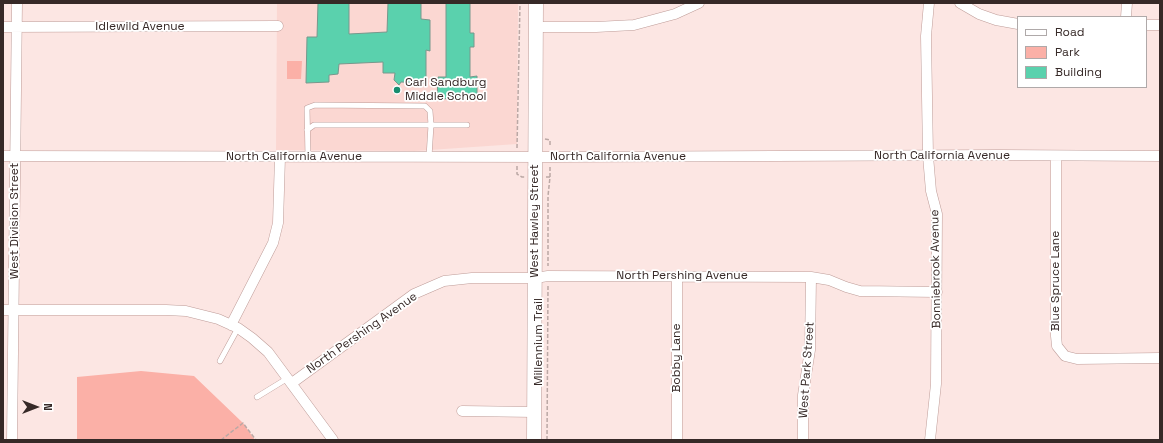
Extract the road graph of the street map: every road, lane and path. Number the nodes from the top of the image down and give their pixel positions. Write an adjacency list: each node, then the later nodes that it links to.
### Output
1 (17, 3): 14 (street, West Division Street)
2 (520, 3): 20 (path)
3 (536, 3): 15 (street, West Hawley Street)
4 (699, 3): 15 (street)
5 (929, 3): 24 (street, Bonniebrook Avenue)
6 (960, 3): 9 (street)
7 (1127, 3): 8 (street)
8 (1126, 16)
9 (1017, 24)
10 (1147, 25): 11 (street)
11 (1160, 25)
12 (278, 26): 14 (street, Idlewild Avenue)
13 (3, 27): 14 (street, Idlewild Avenue)
14 (17, 27): 23 (street, West Division Street)
15 (536, 27): 30 (street, West Hawley Street)
16 (467, 125): 17 (lane)
17 (431, 126): 18 (lane); 18 (lane); 29 (lane)
18 (307, 130): 28 (lane)
19 (547, 139): 21 (path)
20 (518, 143)
21 (550, 143)
22 (3, 156): 23 (street, North California Avenue)
23 (15, 156): 27 (street, North California Avenue); 41 (street, West Division Street)
24 (928, 156): 25 (street, North California Avenue); 30 (street, North California Avenue); 39 (street, Bonniebrook Avenue)
25 (1056, 156): 26 (street, North California Avenue); 43 (street, Blue Spruce Lane)
26 (1160, 156)
27 (280, 157): 28 (street, North California Avenue); 42 (street)
28 (308, 157): 29 (street, North California Avenue)
29 (429, 157): 30 (street, North California Avenue)
30 (535, 157): 37 (street, West Hawley Street)
31 (517, 169): 33 (path)
32 (550, 170): 35 (path, Millennium Trail)
33 (522, 177)
34 (544, 177): 35 (path)
35 (550, 177): 37 (path, Millennium Trail)
36 (811, 276): 38 (street, North Pershing Avenue); 39 (street, North Pershing Avenue); 56 (street, West Park Street)
37 (541, 277): 38 (street, North Pershing Avenue); 45 (street, North Pershing Avenue); 48 (street, West Hawley Street); 54 (path, Millennium Trail)
38 (677, 277): 55 (street, Bobby Lane)
39 (937, 292): 57 (street, Bonniebrook Avenue)
40 (3, 310): 41 (street)
41 (14, 310): 42 (street); 50 (street, West Division Street)
42 (235, 327): 44 (lane); 45 (street)
43 (1160, 358)
44 (220, 361)
45 (290, 380): 46 (lane); 52 (street)
46 (257, 397)
47 (462, 411): 48 (street)
48 (535, 412): 53 (street, West Hawley Street)
49 (255, 439): 51 (path)
50 (12, 440)
51 (221, 440)
52 (333, 440)
53 (534, 440)
54 (547, 440)
55 (677, 440)
56 (803, 440)
57 (930, 440)

